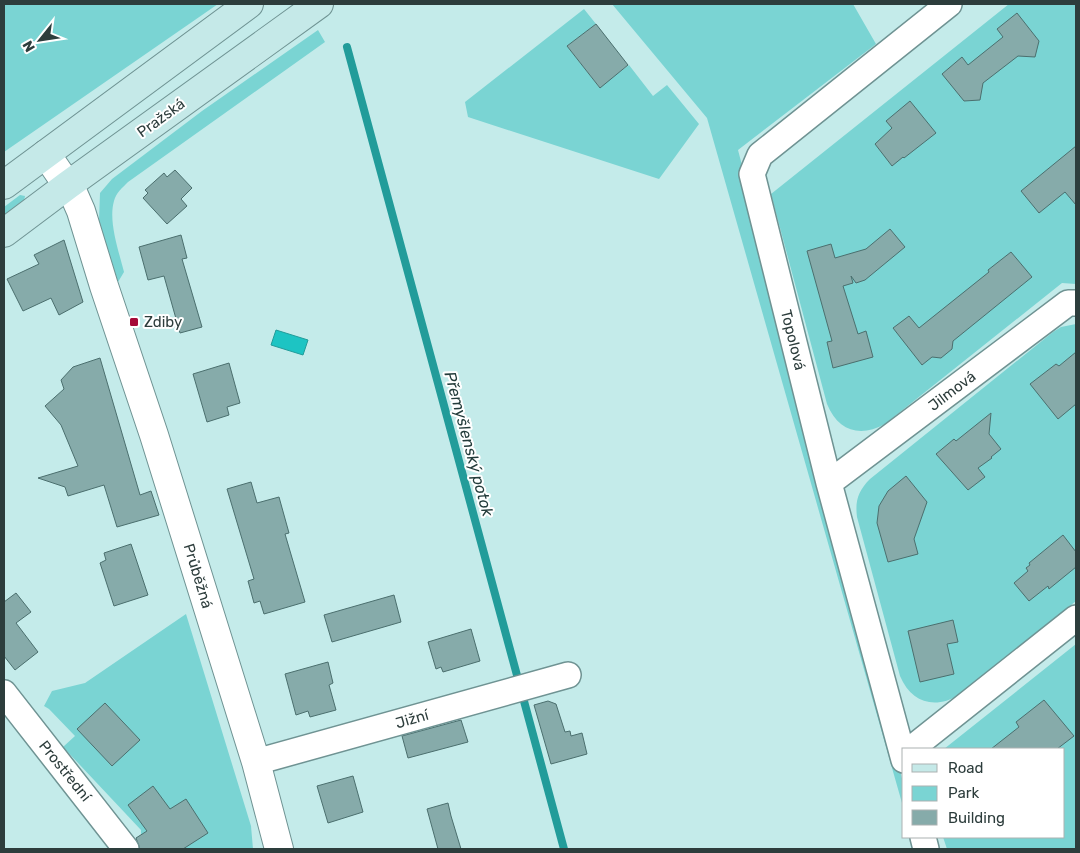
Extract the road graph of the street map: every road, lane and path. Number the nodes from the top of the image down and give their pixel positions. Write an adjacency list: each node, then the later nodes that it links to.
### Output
1 (249, 4): 4 (main road)
2 (949, 4): 9 (street, Topolová)
3 (311, 10): 6 (main road, Pražská)
4 (46, 154): 5 (main road); 6 (street, Průběžná)
5 (4, 185)
6 (68, 185): 7 (main road, Pražská); 15 (street, Průběžná)
7 (4, 233)
8 (1076, 303): 9 (street, Jilmová)
9 (829, 483): 13 (street, Topolová)
10 (1076, 618): 14 (street)
11 (568, 675): 15 (street, Jižní)
12 (4, 693): 16 (street, Prostřední)
13 (903, 748)
14 (914, 748)
15 (256, 762): 17 (street, Průběžná)
16 (126, 849)
17 (279, 849)

